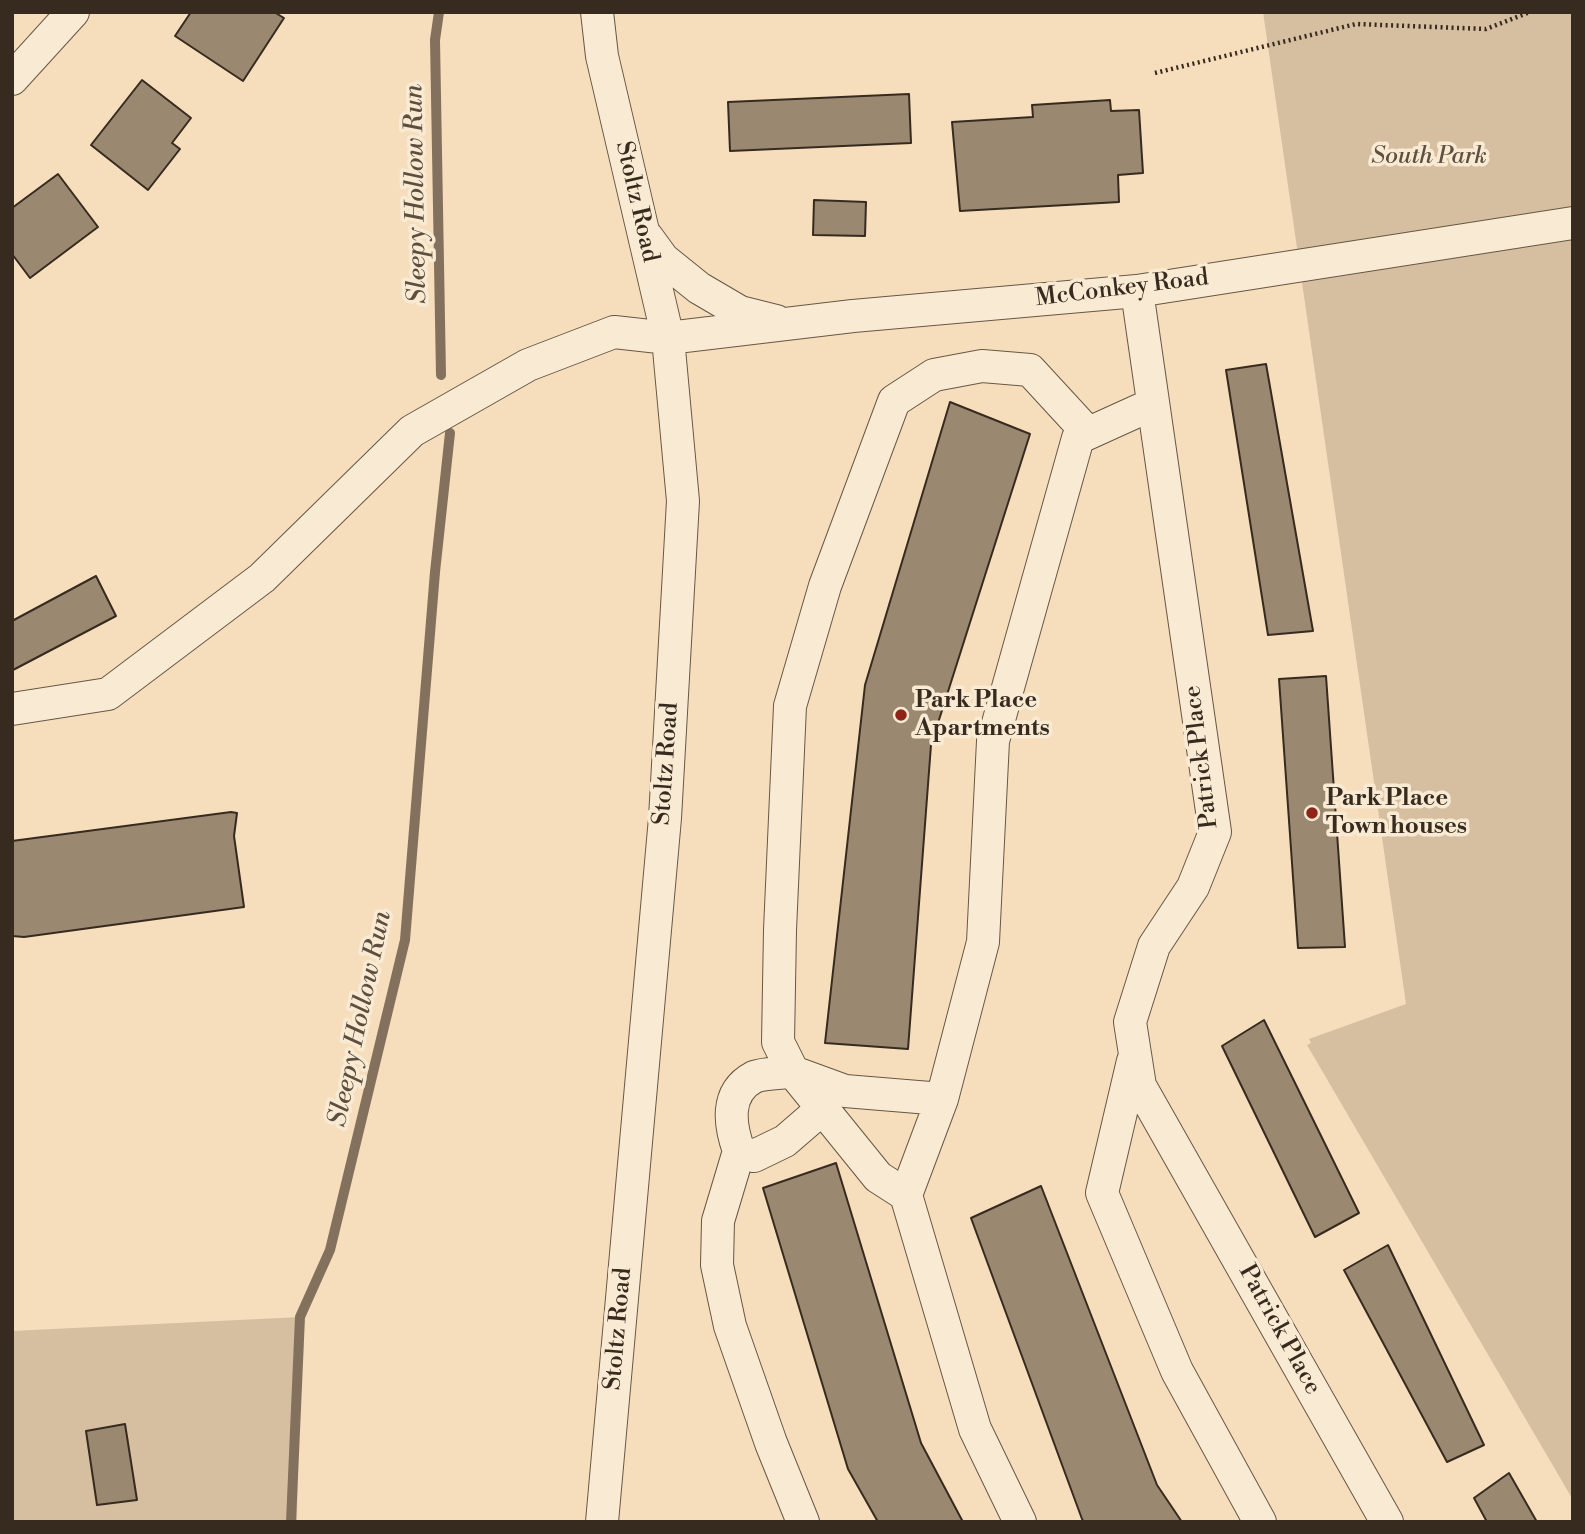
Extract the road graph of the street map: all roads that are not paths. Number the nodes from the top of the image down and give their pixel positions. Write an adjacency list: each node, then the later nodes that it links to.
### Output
1 (74, 12): 3 (street)
2 (597, 12): 5 (street, Stoltz Road)
3 (12, 79)
4 (1573, 223): 6 (street, McConkey Road)
5 (643, 231): 7 (street); 8 (street, Stoltz Road)
6 (1138, 291): 7 (street, McConkey Road); 9 (street, Patrick Place)
7 (787, 324): 8 (street, McConkey Road)
8 (668, 338): 11 (street, McConkey Road); 18 (street, Stoltz Road)
9 (1153, 404): 10 (street); 12 (street, Patrick Place)
10 (1088, 433): 13 (street); 14 (street)
11 (12, 709)
12 (1135, 1053): 21 (street); 22 (street, Patrick Place)
13 (793, 1072): 14 (street); 15 (street); 16 (street)
14 (942, 1099): 17 (street)
15 (822, 1109): 16 (street); 17 (street)
16 (739, 1151): 19 (street)
17 (906, 1195): 20 (street)
18 (602, 1522)
19 (803, 1522)
20 (1020, 1522)
21 (1260, 1522)
22 (1387, 1522)

